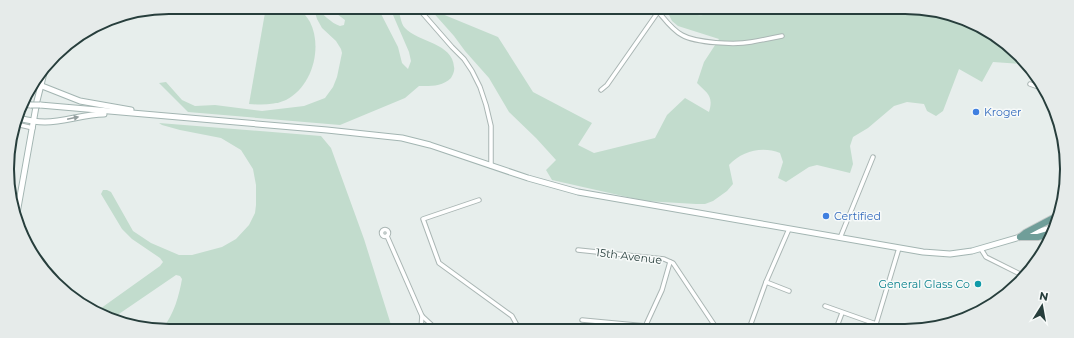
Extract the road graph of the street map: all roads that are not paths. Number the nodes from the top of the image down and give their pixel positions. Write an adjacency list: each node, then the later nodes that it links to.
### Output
1 (423, 14): 18 (street)
2 (655, 14): 9 (street)
3 (660, 14): 4 (street)
4 (782, 36)
5 (43, 79): 7 (main road)
6 (1030, 84): 8 (street)
7 (42, 86): 10 (main road); 12 (main road)
8 (1036, 86)
9 (601, 90)
10 (38, 103): 11 (main road, bridge); 12 (main road); 14 (main road)
11 (28, 105)
12 (140, 114): 14 (main road, one-way to 12); 18 (main road)
13 (22, 119): 14 (main road)
14 (34, 121): 16 (main road)
15 (20, 125): 16 (street)
16 (33, 128): 20 (main road)
17 (872, 156): 27 (street)
18 (491, 166): 22 (main road)
19 (479, 200): 41 (street)
20 (18, 206)
21 (1052, 219): 26 (main road)
22 (789, 229): 27 (main road); 33 (street)
23 (1048, 229): 26 (main road)
24 (1045, 235): 26 (main road)
25 (387, 236): 37 (street)
26 (1020, 237): 29 (main road)
27 (840, 238): 28 (main road)
28 (899, 248): 29 (main road); 36 (street)
29 (981, 249): 32 (street)
30 (578, 250): 31 (street, 15th Avenue)
31 (670, 262): 43 (street); 44 (street, 15th Avenue)
32 (1020, 274)
33 (766, 282): 34 (street); 45 (street)
34 (790, 291)
35 (825, 306): 36 (street)
36 (842, 313): 46 (street)
37 (422, 316): 39 (street); 40 (street)
38 (582, 320): 42 (street)
39 (421, 324)
40 (431, 324)
41 (516, 324)
42 (618, 324)
43 (646, 324)
44 (714, 324)
45 (751, 324)
46 (838, 324)

